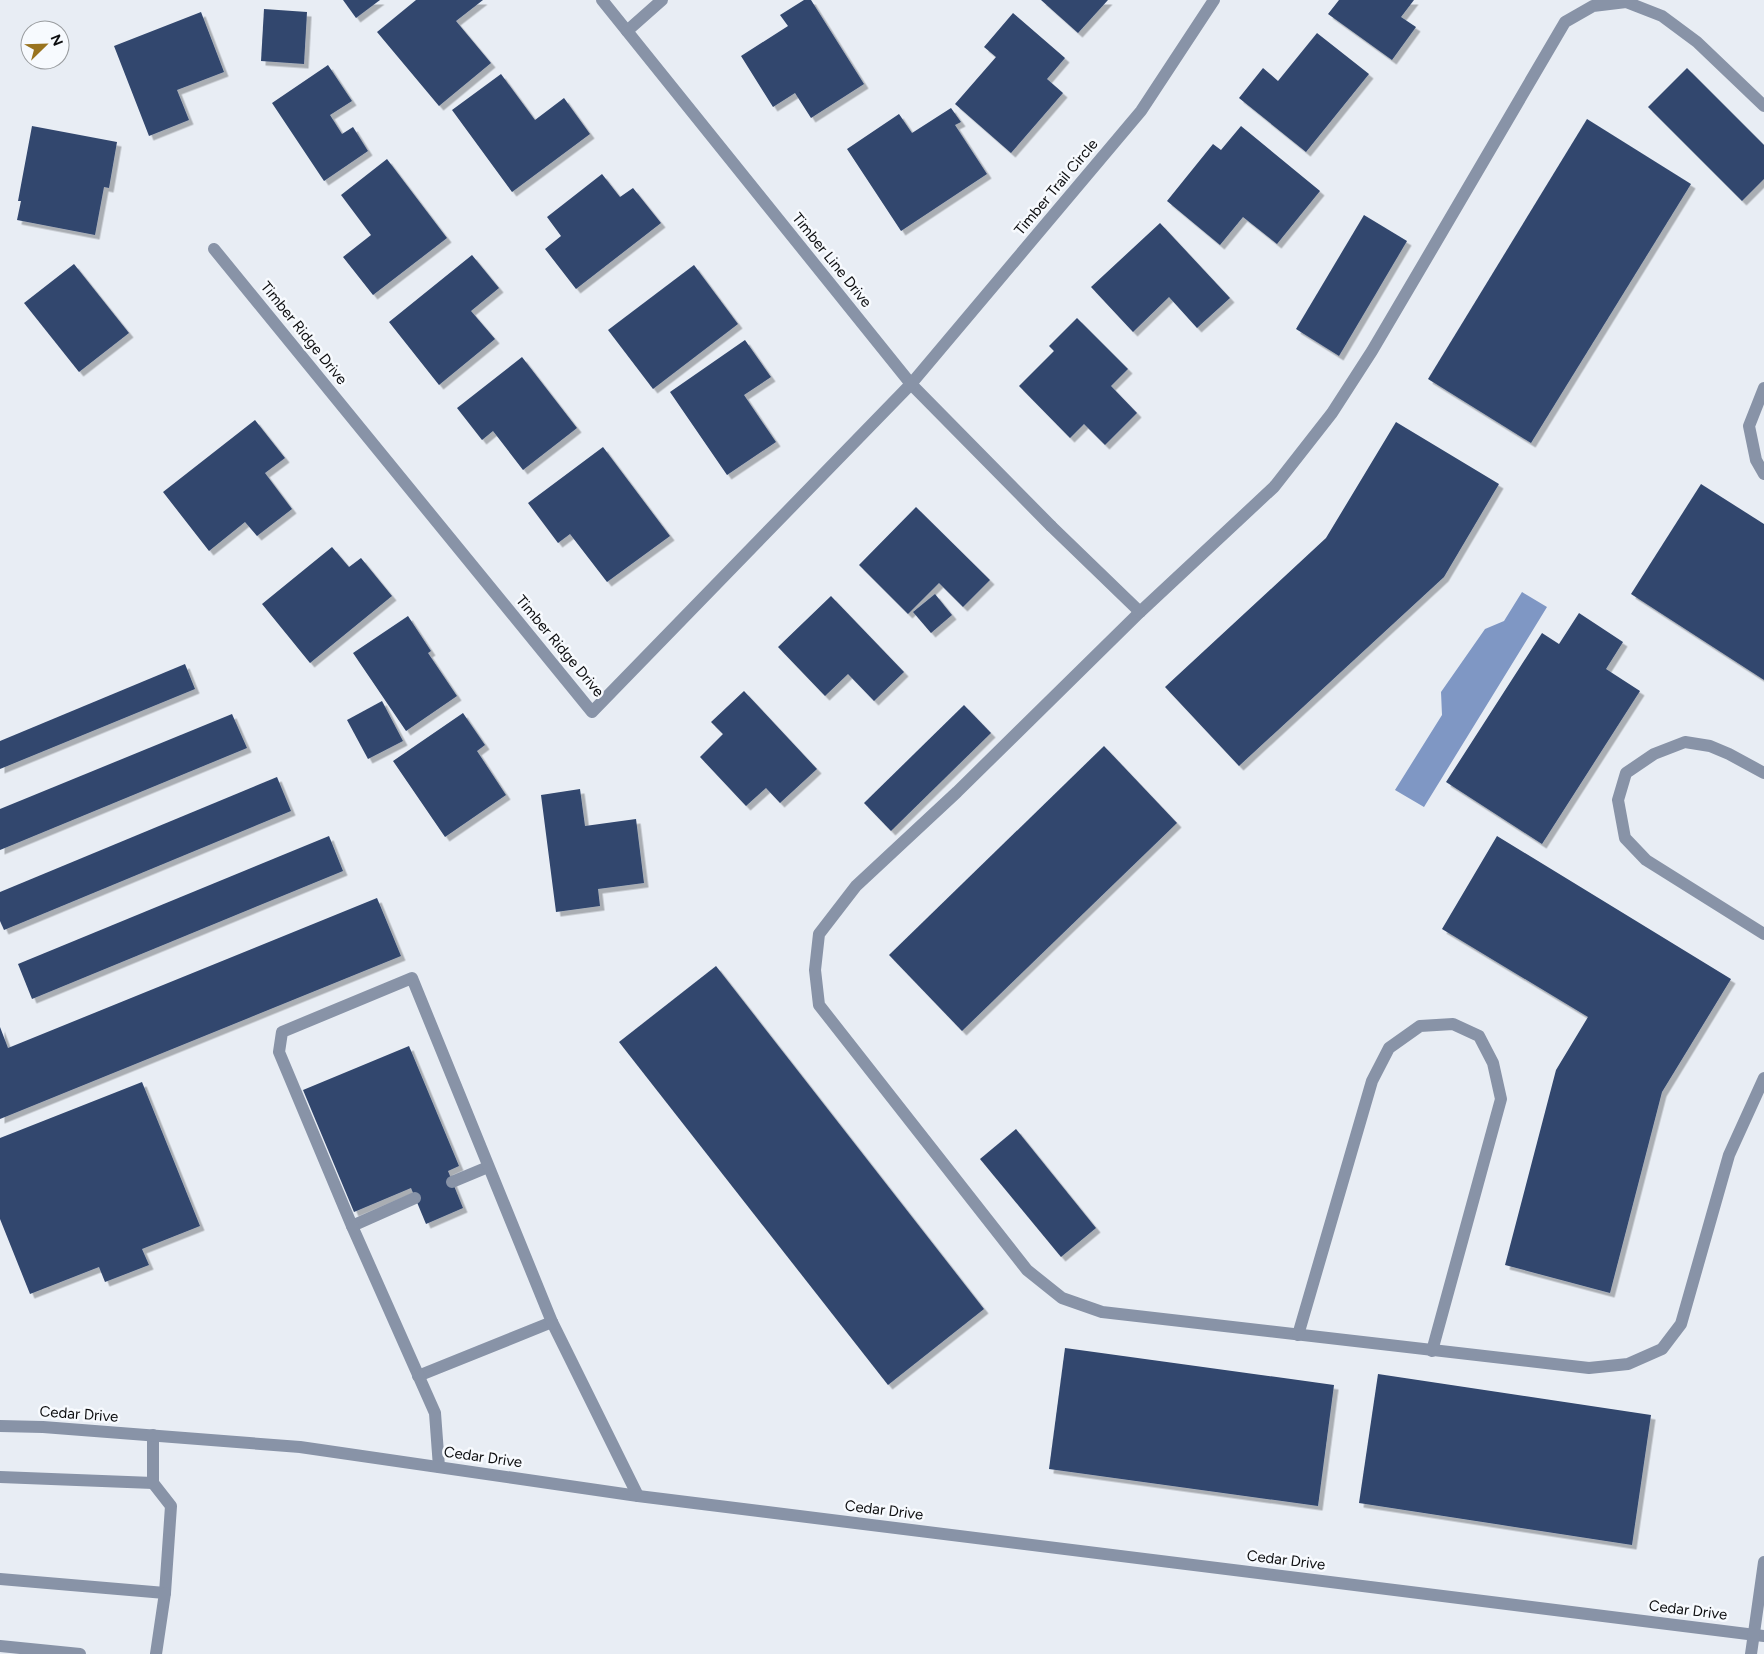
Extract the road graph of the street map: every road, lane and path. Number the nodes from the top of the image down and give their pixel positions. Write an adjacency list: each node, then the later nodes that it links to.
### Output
1 (602, 0): 4 (street, Timber Line Drive)
2 (662, 0): 4 (street)
3 (1214, 0): 7 (street, Timber Trail Circle)
4 (628, 32): 7 (street, Timber Line Drive)
5 (1764, 106): 10 (street)
6 (214, 249): 7 (street, Timber Ridge Drive)
7 (911, 384): 10 (street, Timber Line Drive)
8 (1764, 388): 9 (street)
9 (1764, 474)
10 (1140, 612): 19 (street)
11 (1764, 773): 12 (street)
12 (1764, 934)
13 (1764, 1078): 20 (street)
14 (488, 1167): 15 (street); 17 (street); 18 (street)
15 (452, 1182)
16 (415, 1198): 17 (street)
17 (352, 1226): 21 (street)
18 (552, 1322): 21 (street); 27 (street)
19 (1298, 1335): 20 (street); 20 (street)
20 (1432, 1351)
21 (418, 1376): 24 (street)
22 (0, 1426): 23 (street, Cedar Drive)
23 (154, 1435): 24 (street, Cedar Drive); 26 (street)
24 (438, 1467): 27 (street, Cedar Drive)
25 (0, 1476): 26 (street)
26 (153, 1483): 30 (street)
27 (638, 1496): 31 (street, Cedar Drive)
28 (1764, 1562): 31 (street)
29 (0, 1579): 30 (street)
30 (165, 1593): 34 (street)
31 (1759, 1636): 35 (street)
32 (0, 1646): 33 (street)
33 (80, 1654)
34 (156, 1654)
35 (1751, 1654)

